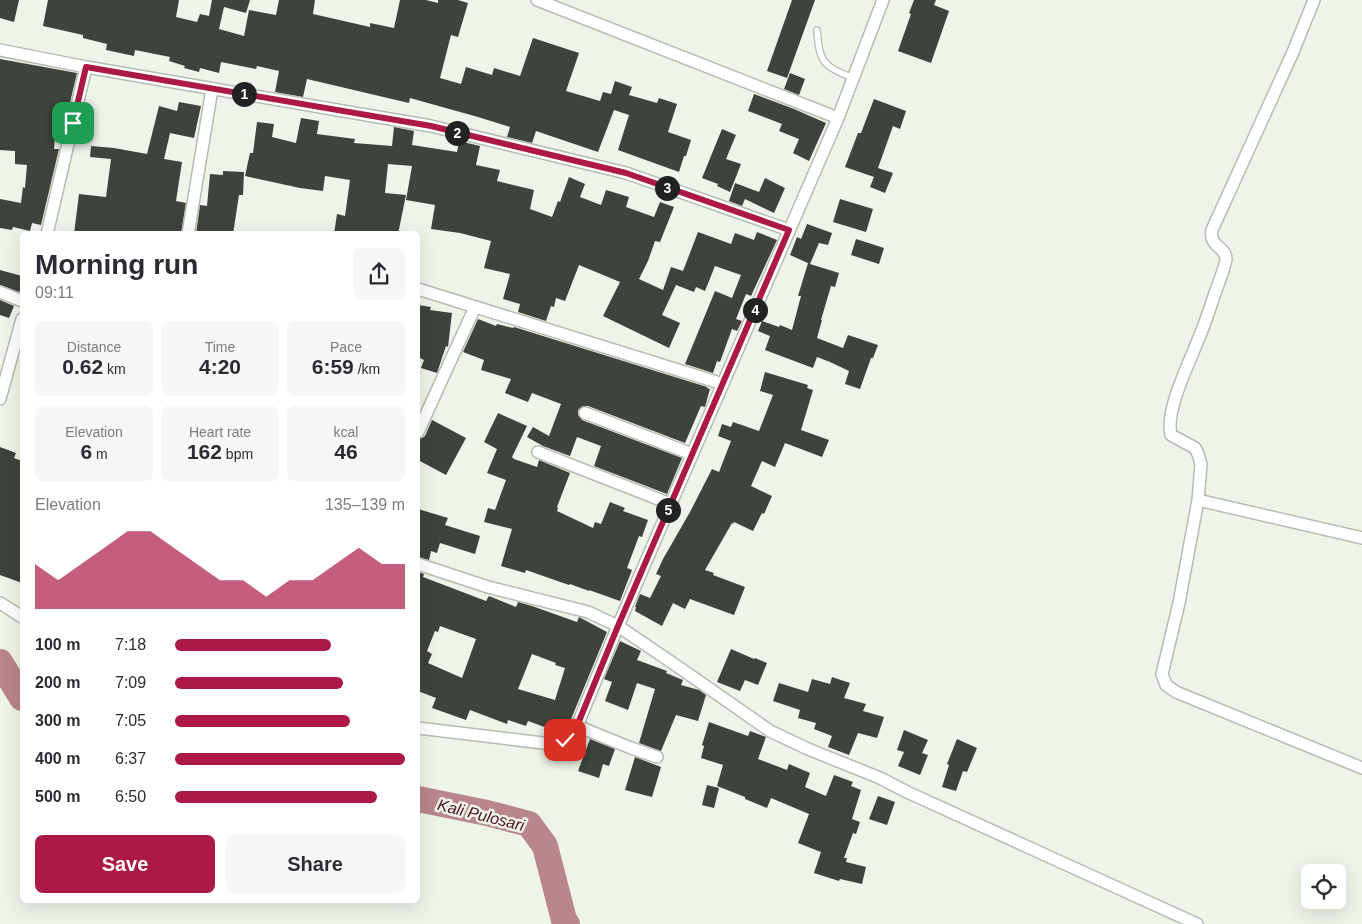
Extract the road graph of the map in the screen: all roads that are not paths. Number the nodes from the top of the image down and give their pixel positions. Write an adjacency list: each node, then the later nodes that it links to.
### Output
1 (537, 0): 9 (street)
2 (883, 0): 7 (street)
3 (1314, 0): 24 (street)
4 (817, 30): 7 (lane)
5 (0, 50): 6 (street)
6 (86, 67): 8 (street); 11 (street)
7 (853, 78): 9 (street)
8 (212, 89): 10 (street); 12 (street)
9 (838, 118): 10 (street)
10 (789, 230): 18 (street)
11 (48, 231)
12 (188, 231)
13 (420, 291): 16 (street)
14 (0, 292): 15 (street)
15 (20, 300)
16 (475, 307): 18 (street); 21 (street)
17 (20, 326): 19 (street)
18 (723, 384): 23 (street)
19 (0, 399)
20 (585, 413): 23 (street)
21 (420, 428)
22 (538, 452): 25 (street)
23 (692, 454): 25 (street)
24 (1198, 500): 26 (street); 34 (street)
25 (670, 504): 30 (street)
26 (1362, 538)
27 (420, 565): 30 (street)
28 (0, 604): 29 (street)
29 (20, 616)
30 (618, 626): 31 (street); 35 (street)
31 (577, 726): 32 (street); 33 (street)
32 (420, 728)
33 (657, 757)
34 (1362, 768)
35 (1197, 924)

